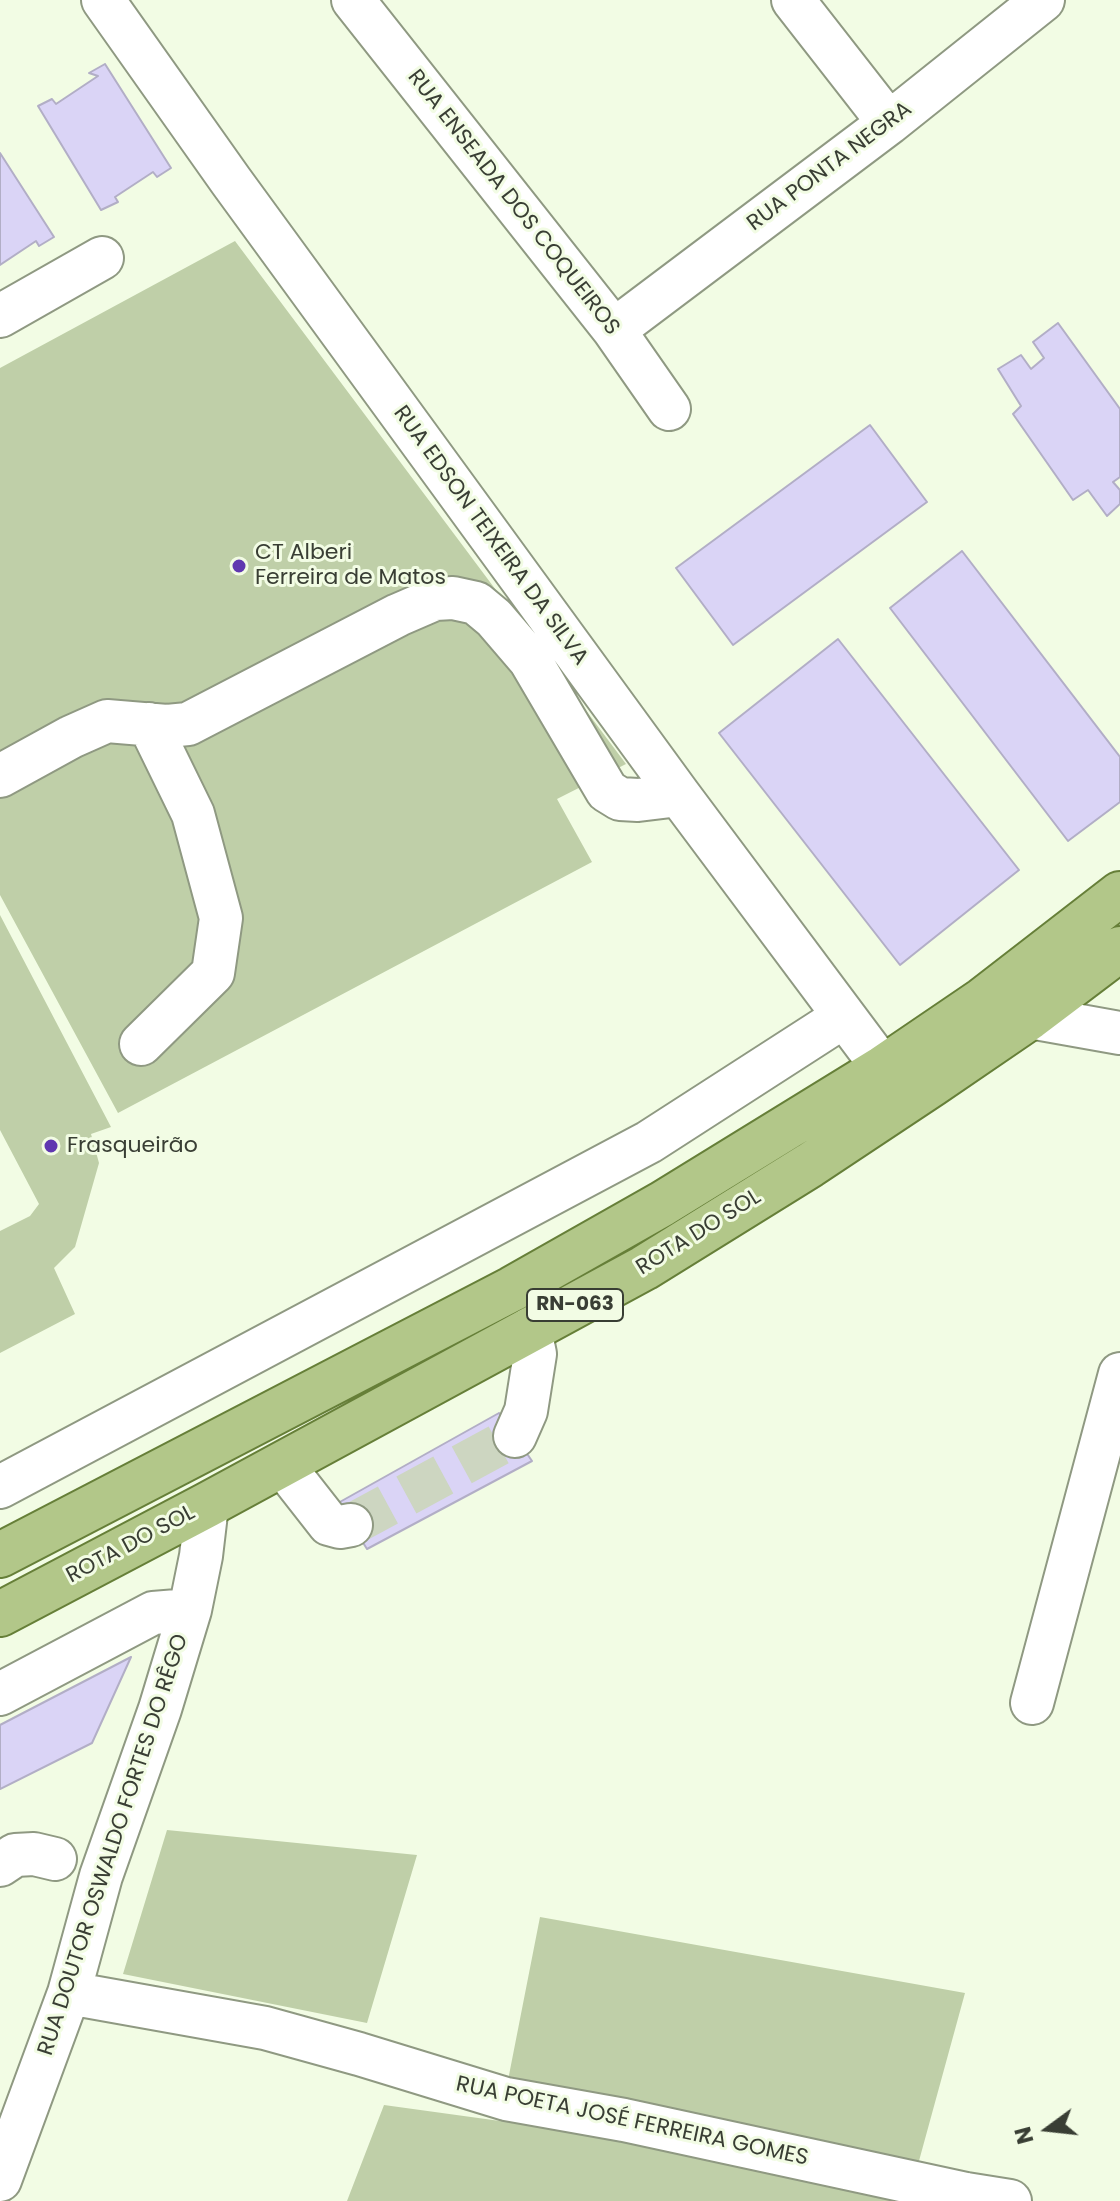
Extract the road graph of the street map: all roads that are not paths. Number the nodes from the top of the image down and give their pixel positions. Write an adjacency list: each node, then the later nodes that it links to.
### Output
1 (103, 0): 12 (street, RUA EDSON TEIXEIRA DA SILVA)
2 (353, 0): 8 (street, RUA ENSEADA DOS COQUEIROS)
3 (793, 0): 5 (street)
4 (1043, 0): 5 (street, RUA PONTA NEGRA)
5 (889, 123): 8 (street, RUA PONTA NEGRA)
6 (102, 258): 7 (street)
7 (0, 316)
8 (614, 330): 9 (street, RUA ENSEADA DOS COQUEIROS)
9 (669, 409)
10 (149, 724): 11 (street); 12 (street); 18 (street)
11 (0, 776)
12 (679, 795): 15 (street, RUA EDSON TEIXEIRA DA SILVA)
13 (1120, 894): 19 (main road, ROTA DO SOL / RN-063)
14 (1116, 962): 16 (main road, ROTA DO SOL / RN-063)
15 (843, 1017): 19 (street, RUA EDSON TEIXEIRA DA SILVA); 24 (street)
16 (1030, 1017): 17 (street); 20 (main road, ROTA DO SOL / RN-063)
17 (1120, 1033)
18 (141, 1044)
19 (883, 1068): 27 (main road, ROTA DO SOL / RN-063)
20 (530, 1329): 22 (street); 23 (main road, ROTA DO SOL / RN-063)
21 (1120, 1374): 31 (street)
22 (515, 1436)
23 (282, 1464): 25 (main road, ROTA DO SOL / RN-063); 26 (street)
24 (0, 1487)
25 (207, 1505): 28 (street, RUA DOUTOR OSWALDO FORTES DO RÊGO); 29 (main road, ROTA DO SOL / RN-063)
26 (351, 1525)
27 (0, 1555)
28 (190, 1610): 30 (street); 34 (street, RUA DOUTOR OSWALDO FORTES DO RÊGO)
29 (0, 1614)
30 (0, 1694)
31 (1032, 1703)
32 (55, 1859): 33 (street)
33 (0, 1865)
34 (69, 1993): 35 (street, RUA DOUTOR OSWALDO FORTES DO RÊGO); 36 (street, RUA POETA JOSÉ FERREIRA GOMES)
35 (0, 2180)
36 (1010, 2201)

